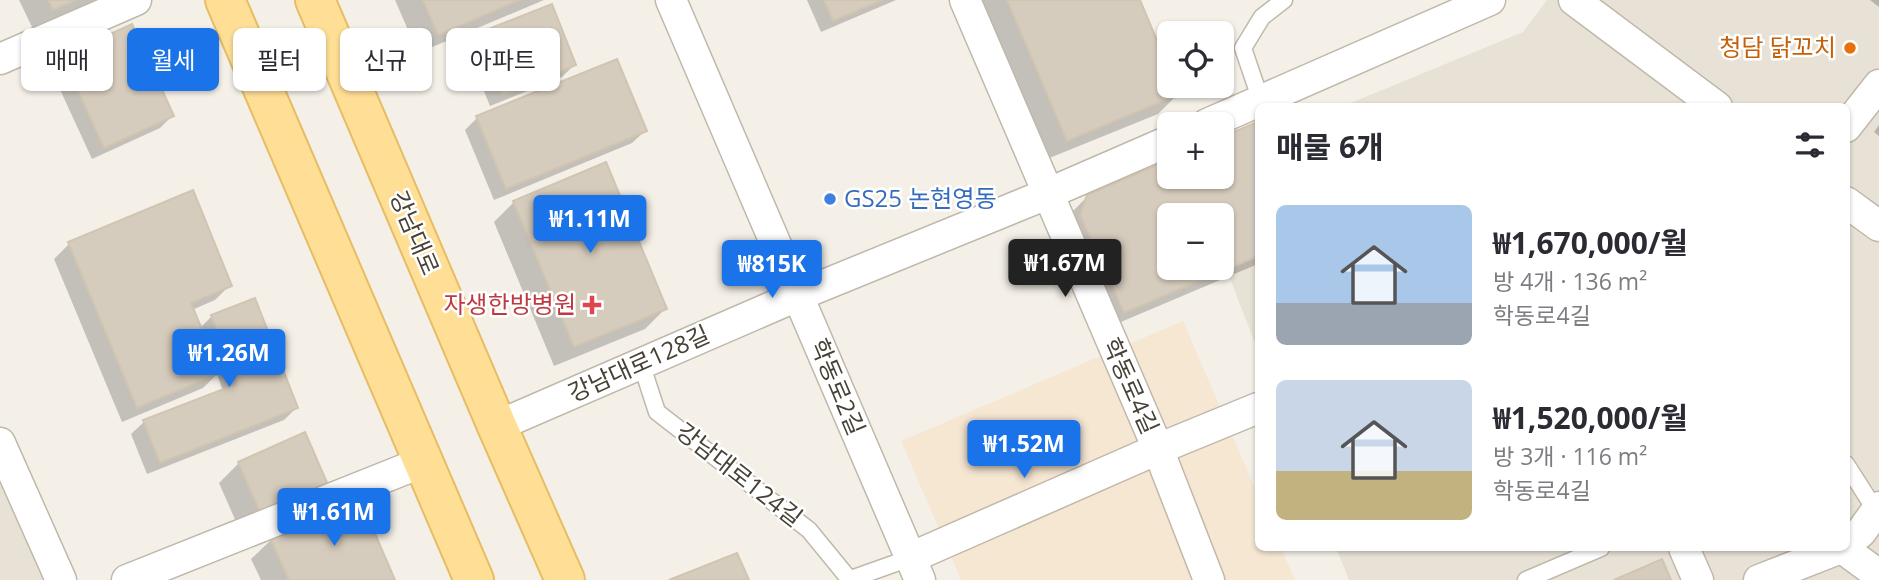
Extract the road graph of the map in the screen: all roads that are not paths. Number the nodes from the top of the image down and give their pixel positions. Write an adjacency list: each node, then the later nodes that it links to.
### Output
1 (136, 0): 9 (street)
2 (225, 0): 25 (main road)
3 (315, 0): 22 (main road, 강남대로)
4 (671, 0): 19 (street, 학동로2길)
5 (965, 0): 16 (street, 학동로4길)
6 (1284, 0): 11 (lane)
7 (1490, 0): 11 (street)
8 (1574, 0): 12 (street)
9 (0, 59)
10 (1879, 85): 14 (street)
11 (1261, 100): 13 (street)
12 (1712, 103)
13 (1234, 112)
14 (1850, 122)
15 (1157, 146): 16 (street, 강남대로128길)
16 (1046, 194): 19 (street, 강남대로128길); 24 (street, 학동로4길)
17 (1850, 205): 18 (street)
18 (1879, 226)
19 (797, 296): 20 (street, 강남대로128길); 33 (street, 학동로2길)
20 (641, 363): 22 (street, 강남대로128길); 35 (lane, 강남대로124길)
21 (1255, 409): 24 (street)
22 (497, 426): 39 (main road, 강남대로)
23 (0, 443): 36 (street)
24 (1158, 449): 33 (street); 40 (street, 학동로4길)
25 (423, 462): 37 (street); 38 (main road)
26 (1850, 470): 27 (lane)
27 (1878, 509): 28 (street)
28 (1850, 541)
29 (1594, 551): 41 (lane)
30 (1685, 551): 42 (street)
31 (1834, 551): 43 (street)
32 (1846, 551): 34 (street)
33 (915, 569): 35 (lane)
34 (1879, 575)
35 (850, 579)
36 (61, 580)
37 (127, 580)
38 (474, 580)
39 (565, 580)
40 (1209, 580)
41 (1526, 580)
42 (1698, 580)
43 (1759, 580)

